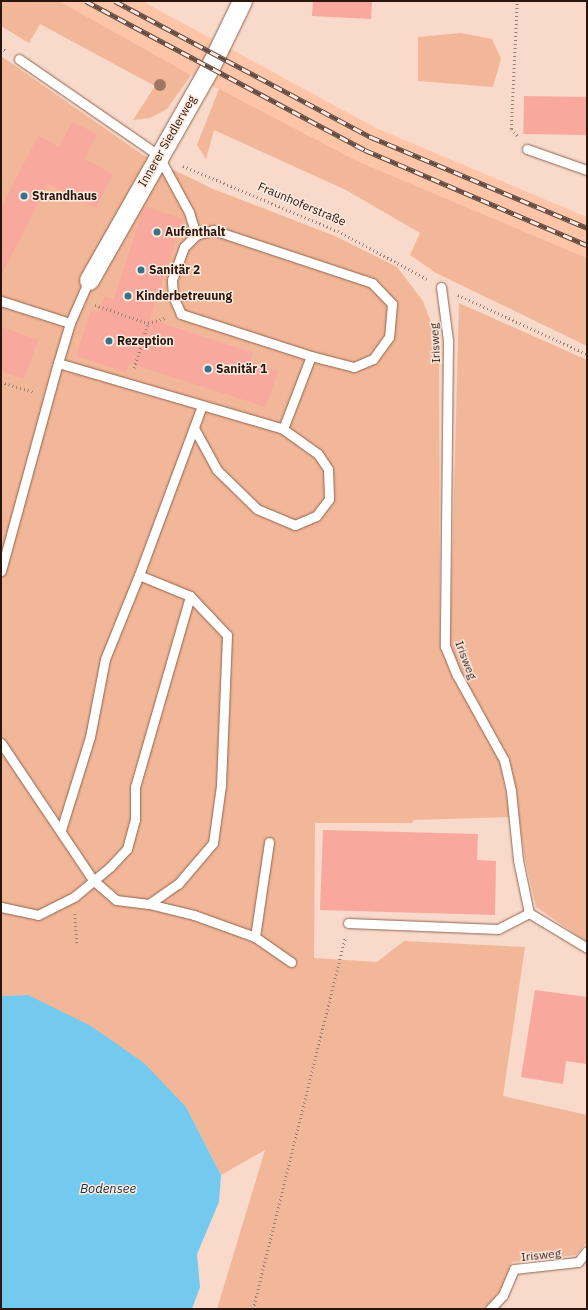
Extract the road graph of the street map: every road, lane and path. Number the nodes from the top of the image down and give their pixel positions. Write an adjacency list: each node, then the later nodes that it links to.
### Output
1 (242, 1): 5 (street, Innerer Siedlerweg)
2 (517, 1): 4 (path)
3 (19, 59): 5 (lane)
4 (527, 149): 6 (lane)
5 (158, 155): 7 (lane); 8 (street, Innerer Siedlerweg); 9 (path, Fraunhoferstraße)
6 (587, 170)
7 (196, 235): 12 (lane); 16 (lane)
8 (89, 280): 10 (lane)
9 (441, 287): 15 (path, Fraunhoferstraße); 34 (lane, Irisweg)
10 (80, 300): 13 (lane); 14 (path)
11 (1, 301): 13 (lane)
12 (181, 314): 14 (path); 16 (lane)
13 (70, 323): 17 (lane)
14 (148, 323): 19 (path)
15 (587, 354)
16 (312, 356): 23 (lane)
17 (58, 363): 19 (lane); 20 (lane)
18 (1, 382): 20 (path)
19 (128, 384): 21 (lane)
20 (48, 398): 24 (lane)
21 (202, 406): 22 (lane); 23 (lane)
22 (194, 428): 23 (lane); 25 (lane)
23 (283, 429)
24 (1, 571)
25 (139, 574): 26 (lane); 28 (lane)
26 (190, 596): 30 (lane); 32 (lane)
27 (1, 744): 28 (lane)
28 (61, 830): 30 (lane)
29 (269, 842): 36 (lane)
30 (93, 880): 31 (lane); 32 (lane)
31 (74, 897): 33 (lane); 37 (path)
32 (149, 904): 36 (lane)
33 (1, 907)
34 (529, 914): 35 (lane); 38 (lane)
35 (348, 923): 41 (path)
36 (255, 937): 39 (lane)
37 (77, 944)
38 (587, 948)
39 (291, 962)
40 (587, 1251): 42 (lane, Irisweg)
41 (253, 1309)
42 (490, 1309)

